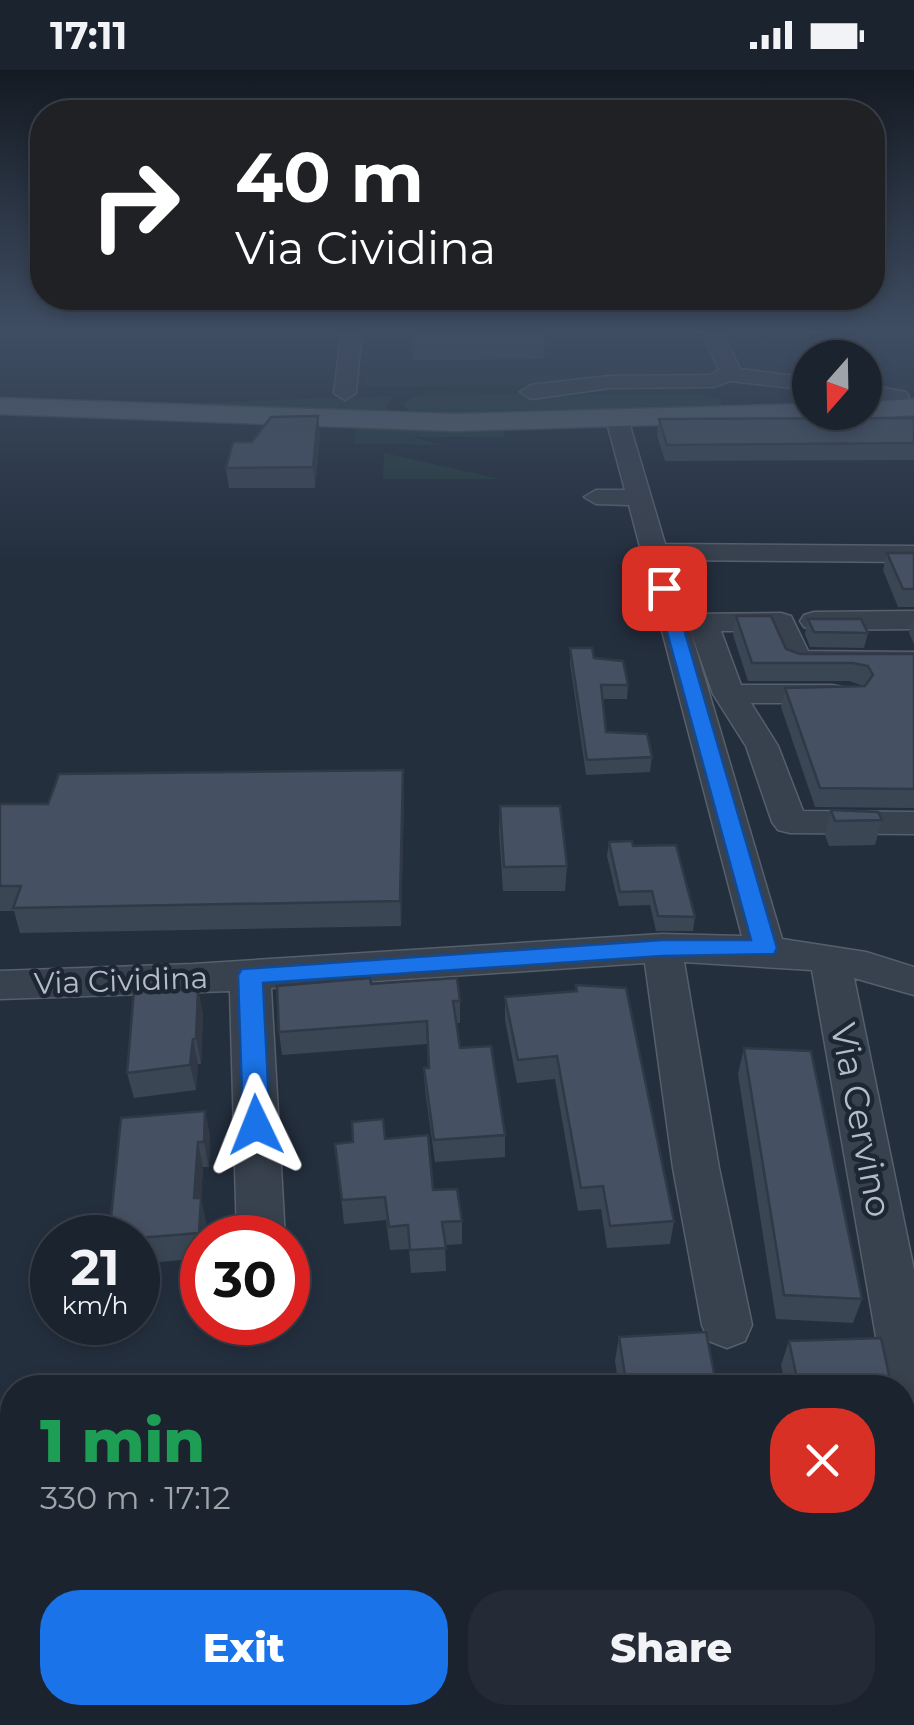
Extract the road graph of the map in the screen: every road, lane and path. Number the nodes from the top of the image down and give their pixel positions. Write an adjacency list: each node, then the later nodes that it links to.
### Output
1 (113, 405): 4 (main road)
2 (663, 405): 5 (main road)
3 (0, 406): 4 (main road)
4 (98, 406): 5 (main road)
5 (617, 418): 9 (street)
6 (882, 421): 7 (street)
7 (914, 421)
8 (596, 498): 9 (street)
9 (639, 498): 10 (street)
10 (654, 552): 11 (street); 14 (street)
11 (914, 554)
12 (914, 620): 13 (street)
13 (781, 622): 14 (street); 15 (street)
14 (689, 623): 16 (street); 20 (street)
15 (914, 660)
16 (730, 694): 17 (street); 18 (street)
17 (849, 694)
18 (914, 823)
19 (662, 948): 20 (street, Via Cividina); 22 (street, Via Cividina); 26 (street)
20 (765, 948): 21 (street, Via Cividina)
21 (830, 959): 23 (street, Via Cividina); 27 (street, Via Cervino)
22 (250, 975): 24 (street, Via Cividina); 25 (street)
23 (914, 981)
24 (0, 985)
25 (260, 1215)
26 (728, 1325)
27 (909, 1375)

